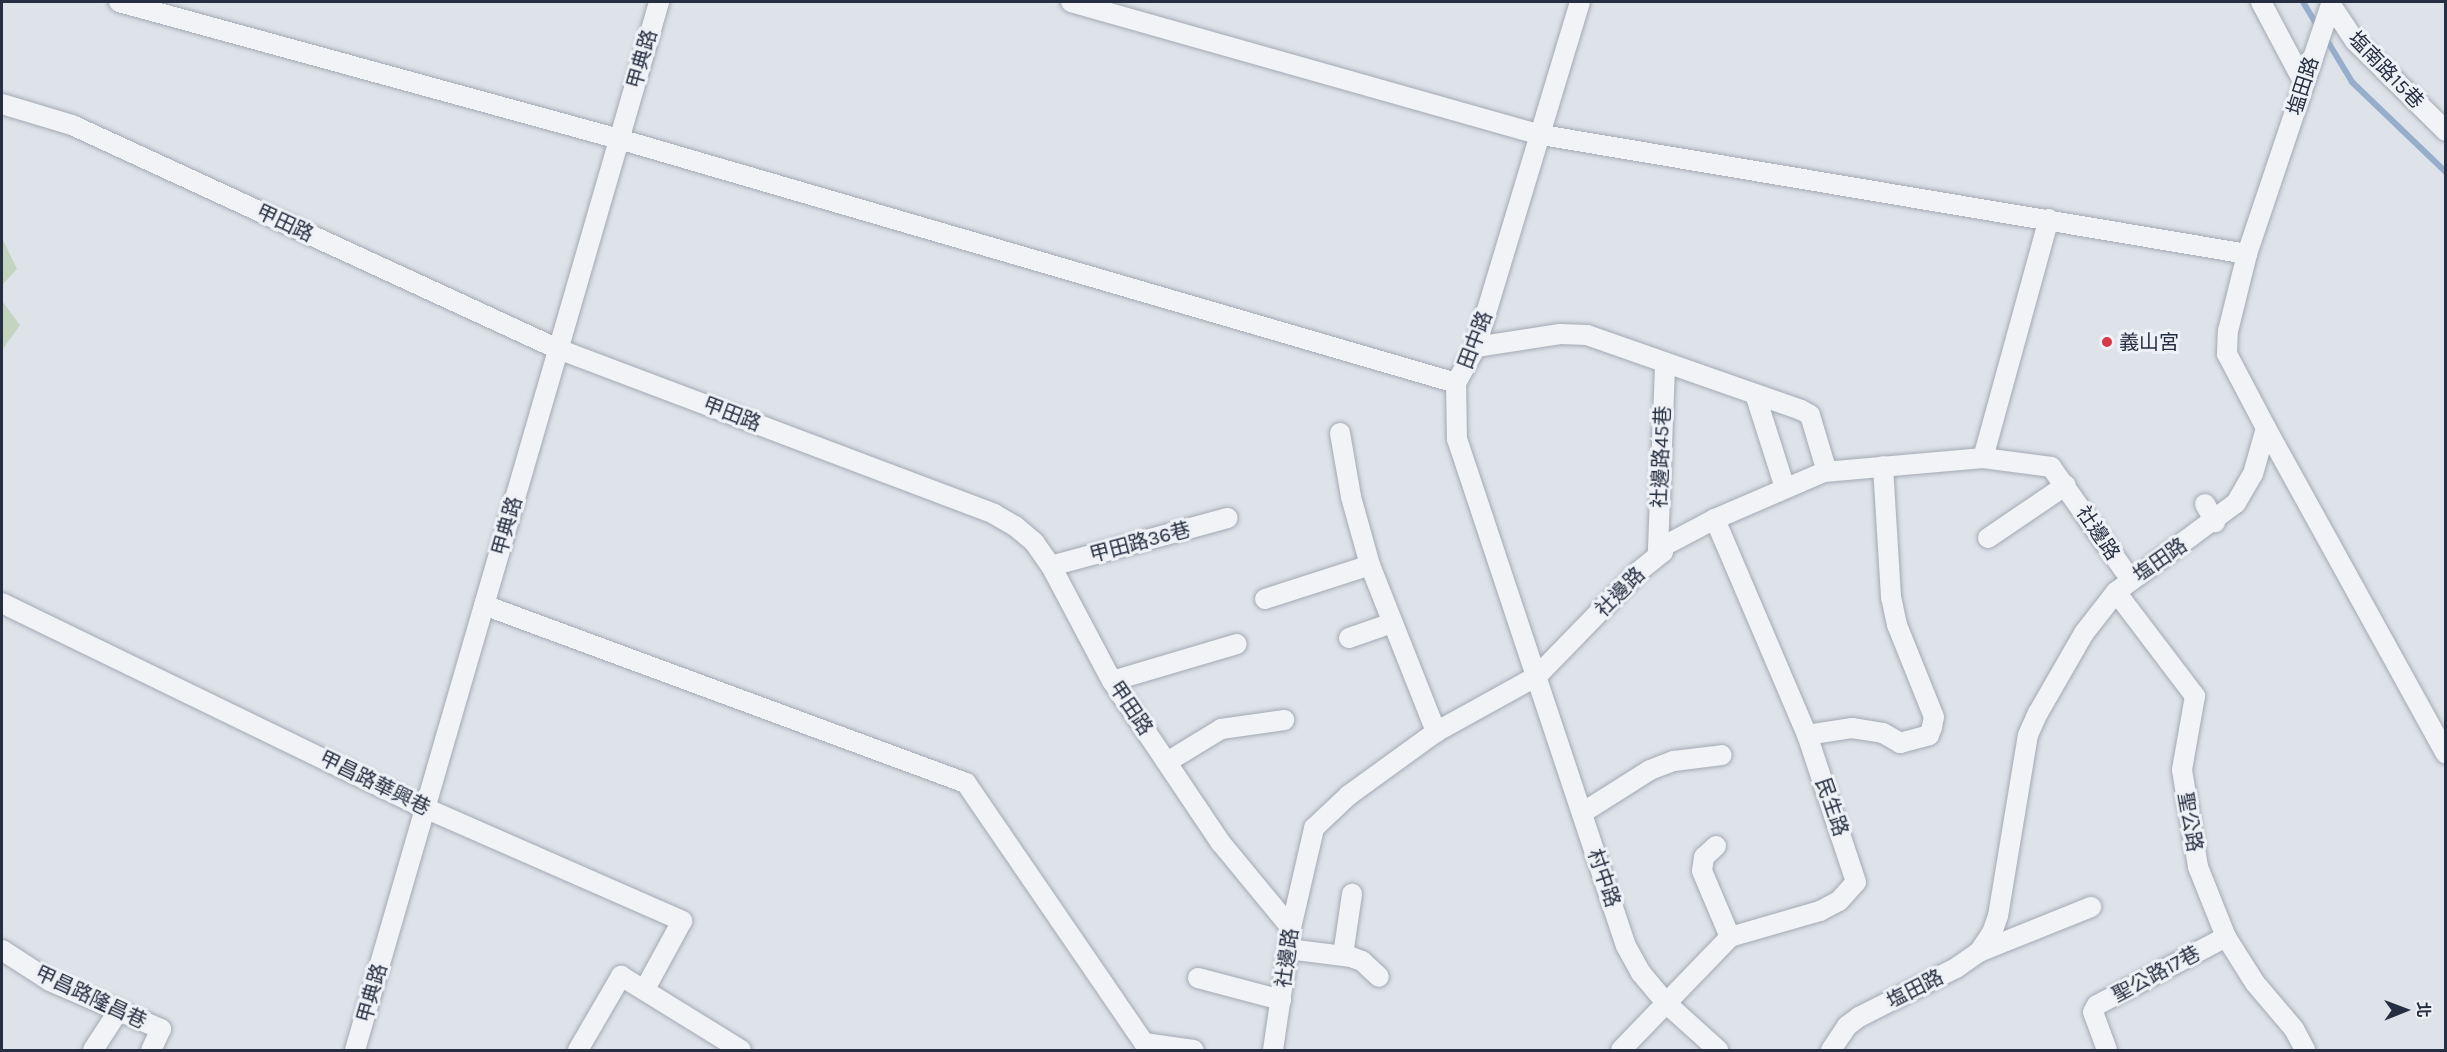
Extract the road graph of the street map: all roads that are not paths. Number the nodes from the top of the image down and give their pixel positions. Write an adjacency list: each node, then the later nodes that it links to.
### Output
1 (119, 2): 11 (street)
2 (659, 2): 11 (street, 甲典路)
3 (1071, 2): 10 (street)
4 (1580, 2): 10 (street, 田中路)
5 (2260, 2): 7 (street)
6 (2332, 3): 7 (street, 塩田路); 9 (street, 塩南路15巷)
7 (2304, 83): 13 (street, 塩田路)
8 (2, 104): 15 (street, 甲田路)
9 (2445, 131)
10 (1542, 135): 12 (street); 14 (street, 田中路)
11 (619, 139): 15 (street, 甲典路); 17 (street)
12 (2049, 219): 13 (street); 21 (street)
13 (2247, 254): 19 (street, 塩田路)
14 (1476, 347): 16 (street); 17 (street, 田中路)
15 (558, 349): 33 (street, 甲田路); 37 (street, 甲典路)
16 (1665, 365): 18 (street); 31 (street, 社邊路45巷)
17 (1456, 383): 41 (street, 田中路)
18 (1755, 394): 23 (street); 25 (street)
19 (2266, 428): 29 (street, 塩田路); 46 (street)
20 (1340, 433): 32 (street)
21 (1983, 458): 22 (street, 社邊路); 24 (street, 社邊路)
22 (1883, 466): 23 (street, 社邊路); 45 (street)
23 (1827, 471): 25 (street, 社邊路)
24 (2066, 485): 30 (street); 34 (street, 社邊路)
25 (1785, 488): 28 (street, 社邊路)
26 (2205, 504): 29 (street)
27 (1228, 518): 33 (street, 甲田路36巷)
28 (1715, 519): 31 (street, 社邊路); 45 (street, 民生路)
29 (2215, 522): 34 (street, 塩田路)
30 (1988, 538)
31 (1658, 549): 41 (street, 社邊路)
32 (1370, 565): 35 (street); 38 (street)
33 (1051, 566): 42 (street, 甲田路)
34 (2123, 586): 56 (street, 聖公路); 59 (street, 塩田路)
35 (1265, 599)
36 (2, 603): 49 (street, 甲昌路華興巷)
37 (484, 605): 49 (street, 甲典路); 72 (street)
38 (1392, 623): 39 (street); 44 (street)
39 (1349, 638)
40 (1237, 644): 42 (street)
41 (1537, 676): 44 (street, 社邊路); 50 (street, 村中路)
42 (1112, 681): 48 (street, 甲田路)
43 (1284, 720): 48 (street)
44 (1436, 732): 54 (street, 社邊路)
45 (1807, 735): 55 (street, 民生路)
46 (2445, 754)
47 (1722, 755): 50 (street)
48 (1167, 762): 54 (street, 甲田路)
49 (425, 808): 63 (street, 甲昌路華興巷); 69 (street, 甲典路)
50 (1582, 813): 65 (street, 村中路)
51 (1716, 846): 55 (street)
52 (1352, 894): 60 (street)
53 (2091, 907): 59 (street)
54 (1291, 928): 57 (street, 社邊路)
55 (1731, 937): 65 (street, 民生路)
56 (2226, 937): 77 (street, 聖公路17巷); 78 (street, 聖公路)
57 (1288, 949): 60 (street); 64 (street, 社邊路)
58 (2, 950): 66 (street, 甲昌路隆昌巷)
59 (1978, 952): 76 (street, 塩田路)
60 (1343, 955): 61 (street)
61 (1379, 977)
62 (1198, 978): 64 (street)
63 (645, 990): 70 (street); 71 (street)
64 (1281, 1000): 73 (street, 社邊路)
65 (1667, 1003): 74 (street, 民生路); 75 (street, 村中路)
66 (117, 1013): 67 (street); 68 (street, 甲昌路隆昌巷)
67 (93, 1050)
68 (151, 1050)
69 (355, 1050)
70 (578, 1050)
71 (741, 1050)
72 (1194, 1050)
73 (1273, 1050)
74 (1621, 1050)
75 (1718, 1050)
76 (1831, 1050)
77 (2107, 1050)
78 (2305, 1050)

